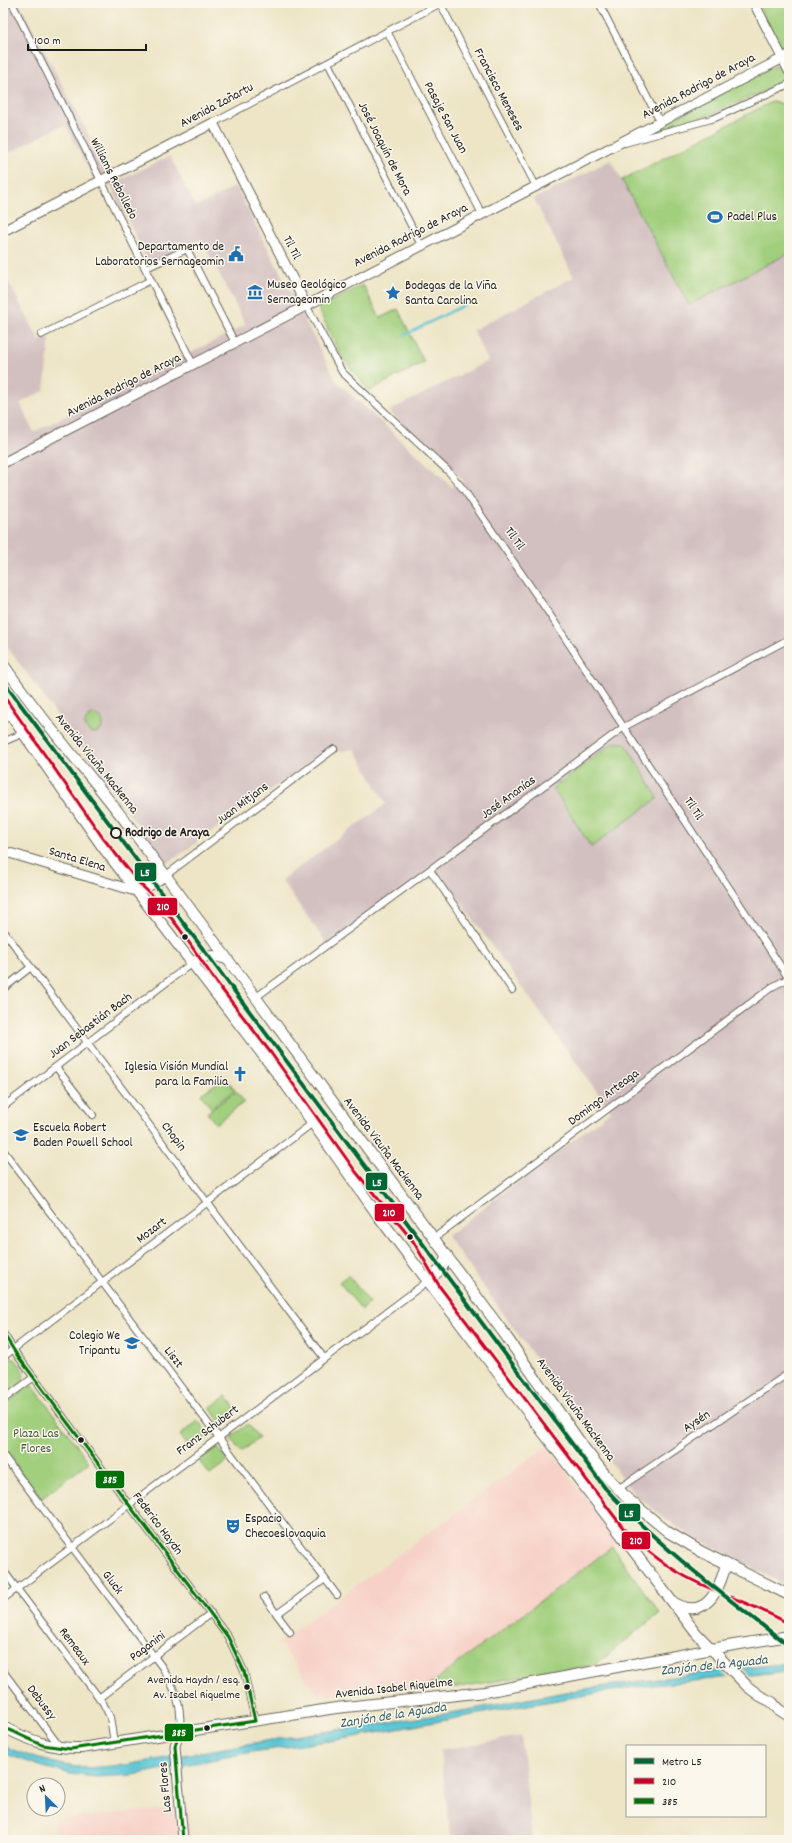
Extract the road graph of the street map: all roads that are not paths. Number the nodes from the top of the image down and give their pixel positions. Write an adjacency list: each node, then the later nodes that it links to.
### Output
1 (12, 3): 13 (street, Williams Rebolledo)
2 (441, 3): 5 (street, Avenida Zañartu); 14 (street, Francisco Meneses)
3 (599, 3): 10 (street)
4 (754, 3): 6 (main road)
5 (387, 31): 7 (street, Avenida Zañartu); 15 (street, Pasaje San Juan)
6 (786, 56): 8 (main road); 10 (main road, Avenida Rodrigo de Araya)
7 (328, 63): 11 (street, Avenida Zañartu); 17 (street, José Joaquín de Mora)
8 (789, 71)
9 (789, 84): 12 (street)
10 (660, 122): 12 (main road, Avenida Rodrigo de Araya)
11 (213, 123): 13 (main road, Avenida Zañartu); 20 (main road, Til Til)
12 (612, 147): 14 (main road, Avenida Rodrigo de Araya)
13 (101, 180): 16 (main road, Avenida Zañartu); 18 (street, Williams Rebolledo)
14 (536, 186): 15 (main road, Avenida Rodrigo de Araya)
15 (482, 214): 17 (main road, Avenida Rodrigo de Araya)
16 (3, 231)
17 (421, 246): 20 (main road, Avenida Rodrigo de Araya)
18 (146, 268): 19 (street, Williams Rebolledo); 22 (street)
19 (151, 280): 21 (street); 23 (street, Williams Rebolledo)
20 (306, 305): 22 (main road, Avenida Rodrigo de Araya); 28 (street, Til Til)
21 (41, 335)
22 (234, 343): 23 (main road, Avenida Rodrigo de Araya)
23 (193, 364): 24 (main road, Avenida Rodrigo de Araya)
24 (3, 463)
25 (789, 639): 28 (street, José Ananías)
26 (3, 664): 34 (main road, Avenida Vicuña Mackenna)
27 (3, 704): 29 (main road)
28 (624, 727): 33 (street, José Ananías); 40 (street, Til Til)
29 (24, 732): 30 (street); 35 (main road)
30 (3, 742)
31 (334, 749): 34 (street, Juan Mitjans)
32 (3, 851): 35 (main road, Santa Elena)
33 (430, 870): 42 (street); 43 (street, José Ananías)
34 (165, 876): 35 (main road); 37 (main road, Avenida Vicuña Mackenna)
35 (135, 890): 38 (main road)
36 (3, 930): 39 (street, Chopin)
37 (226, 958): 38 (main road); 43 (main road, Avenida Vicuña Mackenna)
38 (192, 963): 44 (street, Juan Sebastián Bach); 48 (main road)
39 (31, 967): 41 (street); 44 (street, Chopin)
40 (789, 979): 51 (street, Domingo Arteaga)
41 (3, 989)
42 (512, 990)
43 (255, 998): 51 (main road, Avenida Vicuña Mackenna)
44 (88, 1042): 45 (street, Juan Sebastián Bach); 50 (street, Chopin)
45 (56, 1067): 46 (street, Juan Sebastián Bach); 47 (street)
46 (3, 1107)
47 (93, 1115)
48 (314, 1122): 50 (street, Mozart); 53 (main road)
49 (3, 1150): 54 (street, Liszt)
50 (208, 1202): 54 (street, Mozart); 58 (street, Chopin)
51 (434, 1238): 52 (main road, Avenida Vicuña Mackenna)
52 (447, 1255): 53 (main road); 64 (main road, Avenida Vicuña Mackenna)
53 (428, 1281): 58 (street, Franz Schubert); 75 (main road)
54 (102, 1282): 56 (street, Mozart); 62 (street, Liszt)
55 (3, 1333): 56 (street, Federico Haydn)
56 (14, 1348): 57 (street, Mozart); 60 (street, Federico Haydn)
57 (3, 1357)
58 (324, 1358): 62 (street, Franz Schubert)
59 (789, 1373): 64 (street, Aysén)
60 (34, 1377): 61 (street); 65 (street, Federico Haydn)
61 (3, 1400)
62 (218, 1437): 65 (street, Franz Schubert); 69 (street, Liszt)
63 (3, 1455): 66 (street, Gluck)
64 (618, 1489): 67 (main road, Avenida Vicuña Mackenna)
65 (129, 1504): 66 (street, Franz Schubert); 76 (street, Federico Haydn)
66 (72, 1547): 70 (street, Franz Schubert); 81 (street, Gluck)
67 (726, 1564): 72 (main road, Avenida Vicuña Mackenna); 75 (main road)
68 (3, 1570): 70 (street, Remeaux)
69 (325, 1579): 71 (street, Liszt); 77 (street)
70 (17, 1589): 74 (street, Franz Schubert); 83 (street, Remeaux)
71 (337, 1595)
72 (789, 1595)
73 (264, 1597): 77 (street)
74 (3, 1599)
75 (672, 1601): 80 (main road)
76 (211, 1613): 81 (street, Paganini); 85 (street, Federico Haydn)
77 (277, 1614): 78 (street)
78 (290, 1632)
79 (789, 1636): 80 (main road, Avenida Isabel Riquelme)
80 (710, 1649): 84 (main road); 85 (main road, Avenida Isabel Riquelme)
81 (154, 1656): 83 (street, Paganini); 87 (street, Gluck)
82 (3, 1671): 89 (street, Debussy)
83 (99, 1698): 88 (street, Remeaux)
84 (789, 1716)
85 (254, 1721): 87 (main road, Avenida Isabel Riquelme)
86 (3, 1727): 89 (main road, Avenida Isabel Riquelme)
87 (179, 1733): 88 (main road, Avenida Isabel Riquelme); 90 (main road, Las Flores)
88 (114, 1743): 89 (main road, Avenida Isabel Riquelme)
89 (61, 1748)
90 (183, 1840)

